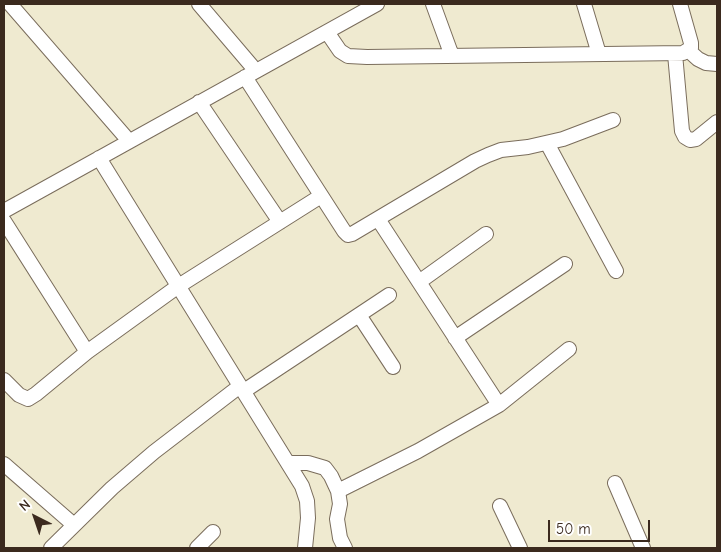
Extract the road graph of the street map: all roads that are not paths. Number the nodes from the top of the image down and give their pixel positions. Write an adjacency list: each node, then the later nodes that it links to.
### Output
1 (10, 4): 16 (street)
2 (199, 4): 12 (street)
3 (377, 4): 7 (street)
4 (432, 4): 10 (street)
5 (584, 4): 9 (street)
6 (680, 4): 8 (street)
7 (327, 32): 10 (street); 12 (street)
8 (681, 52): 9 (street); 11 (street); 15 (street)
9 (599, 54): 10 (street)
10 (452, 56)
11 (717, 64)
12 (250, 74): 13 (street); 19 (street)
13 (199, 102): 16 (street); 23 (street)
14 (613, 120): 17 (street)
15 (717, 122)
16 (129, 140): 18 (street)
17 (547, 143): 21 (street); 26 (street)
18 (99, 158): 20 (street); 28 (street)
19 (321, 196): 21 (street); 23 (street)
20 (4, 211)
21 (378, 219): 27 (street)
22 (4, 222): 33 (street)
23 (280, 222): 28 (street)
24 (486, 234): 27 (street)
25 (565, 264): 31 (street)
26 (616, 271)
27 (419, 282): 31 (street)
28 (178, 286): 33 (street); 36 (street)
29 (389, 295): 30 (street)
30 (359, 315): 34 (street); 36 (street)
31 (455, 338): 37 (street)
32 (569, 350): 37 (street)
33 (87, 352): 35 (street)
34 (393, 367)
35 (4, 380)
36 (242, 388): 38 (street); 43 (street)
37 (499, 405): 41 (street)
38 (288, 463): 41 (street); 47 (street)
39 (4, 464): 43 (street)
40 (615, 483): 50 (street)
41 (338, 492): 48 (street)
42 (500, 506): 49 (street)
43 (74, 525): 45 (street)
44 (213, 532): 46 (street)
45 (51, 548)
46 (197, 548)
47 (305, 548)
48 (345, 548)
49 (520, 548)
50 (643, 548)

